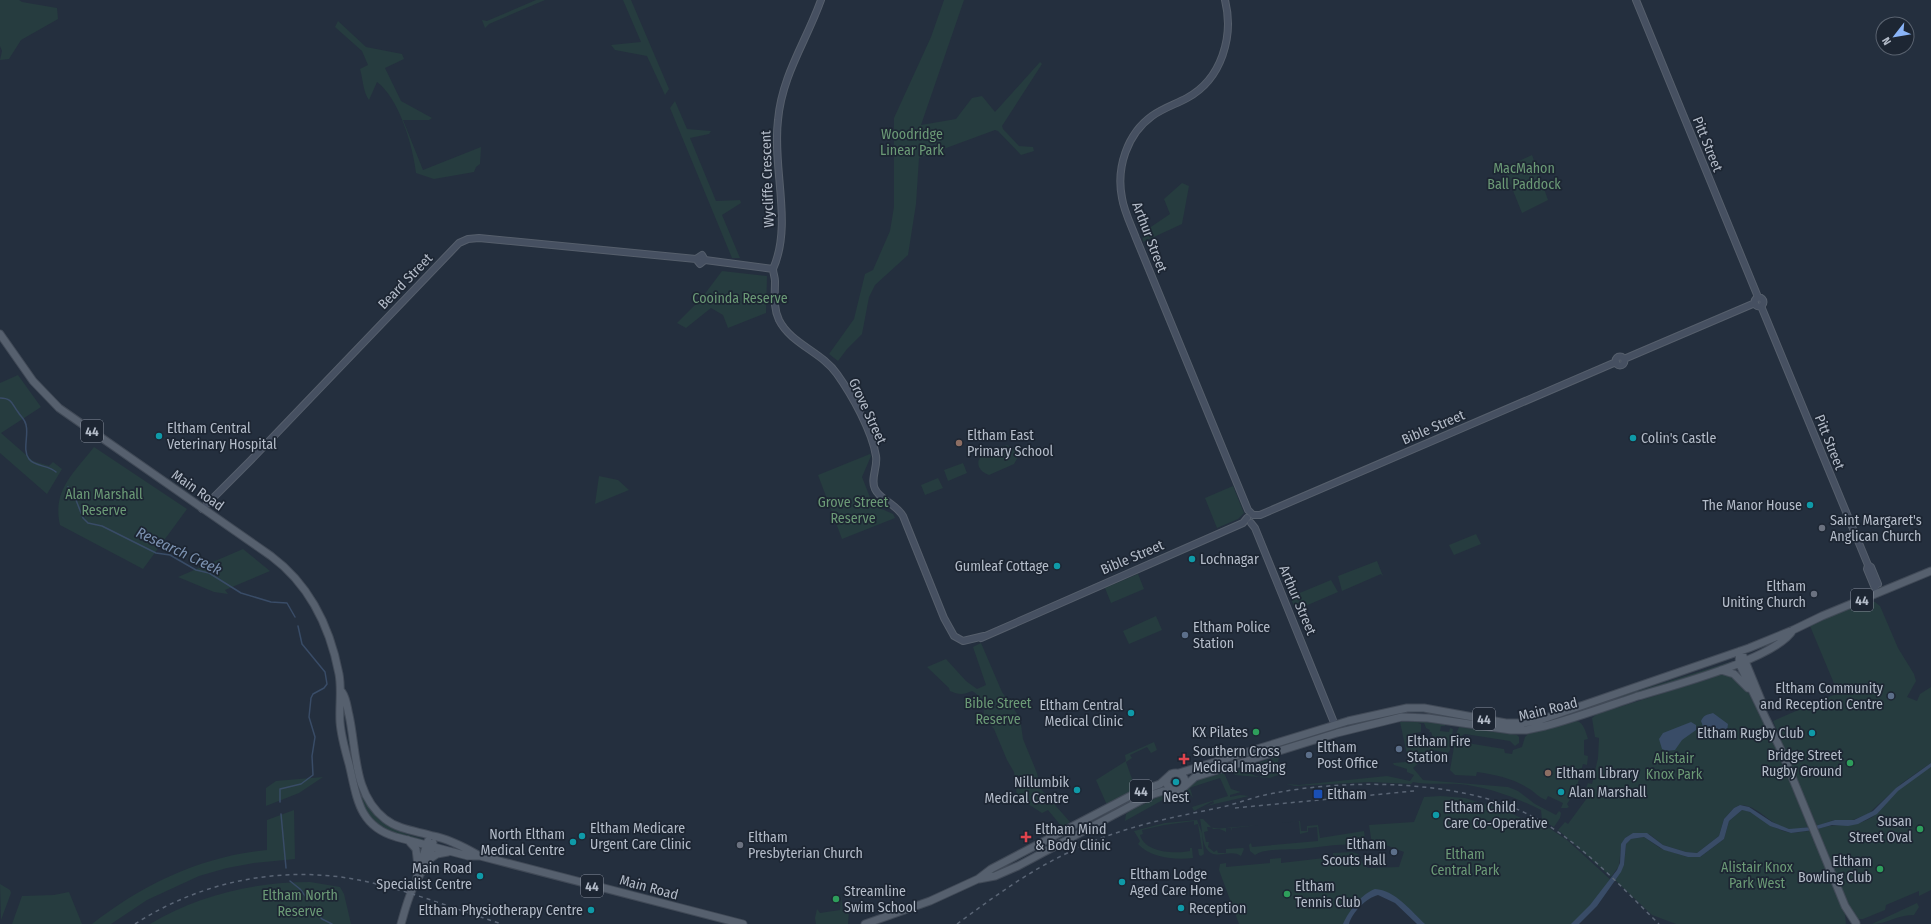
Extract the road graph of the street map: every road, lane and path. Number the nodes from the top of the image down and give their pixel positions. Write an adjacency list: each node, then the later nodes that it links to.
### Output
1 (821, 0): 4 (street, Wycliffe Crescent)
2 (1225, 0): 8 (street, Arthur Street)
3 (1636, 0): 5 (street, Pitt Street)
4 (773, 269): 7 (street, Beard Street); 12 (street, Grove Street)
5 (1758, 302): 8 (street, Bible Street); 10 (street, Pitt Street)
6 (0, 334): 7 (main road, Main Road / 44)
7 (202, 509): 16 (main road, Main Road / 44)
8 (1252, 519): 12 (street, Bible Street); 24 (street, Arthur Street)
9 (1931, 571): 10 (main road, Main Road / 44)
10 (1879, 593): 11 (main road, Main Road / 44)
11 (1793, 630): 13 (main road, Main Road / 44); 14 (main road, Main Road / 44)
12 (961, 642)
13 (1740, 651): 14 (main road); 18 (main road, Main Road / 44)
14 (1742, 662): 15 (main road, Main Road / 44); 17 (main road); 20 (main road)
15 (1721, 670): 17 (main road); 21 (main road, Main Road / 44)
16 (342, 692): 25 (main road, Main Road / 44); 28 (main road, Main Road / 44)
17 (1754, 694): 20 (main road)
18 (1582, 706): 21 (main road); 23 (main road, Main Road / 44)
19 (1417, 707): 22 (main road); 23 (main road, Main Road / 44); 24 (main road, Main Road / 44)
20 (1764, 711): 55 (main road)
21 (1584, 714): 26 (main road, Main Road / 44)
22 (1416, 717): 26 (main road, Main Road / 44); 27 (main road, Main Road / 44)
23 (1528, 722): 26 (main road)
24 (1338, 724): 27 (main road); 29 (main road, Main Road / 44)
25 (352, 729): 28 (main road); 41 (main road, Main Road / 44)
26 (1520, 730)
27 (1342, 731): 30 (main road, Main Road / 44)
28 (341, 732): 42 (main road, Main Road / 44)
29 (1264, 747): 30 (main road); 31 (main road, Main Road / 44)
30 (1280, 751): 32 (main road, Main Road / 44)
31 (1236, 756): 32 (main road); 33 (main road, Main Road / 44)
32 (1229, 767): 35 (main road, Main Road / 44)
33 (1180, 773): 34 (main road, 44); 35 (main road)
34 (1168, 777): 36 (main road, 44); 37 (main road, 44)
35 (1184, 787): 36 (main road, 44)
36 (1174, 791): 39 (main road, 44)
37 (1114, 805): 38 (main road, 44); 39 (main road)
38 (1106, 809): 40 (main road); 46 (main road, 44)
39 (1117, 813): 40 (main road, 44)
40 (1109, 817): 48 (main road, 44)
41 (434, 836): 43 (main road); 45 (main road, Main Road / 44)
42 (408, 840): 43 (main road, Main Road / 44); 49 (main road)
43 (429, 845): 44 (main road, Main Road / 44); 47 (main road); 49 (main road)
44 (452, 851): 45 (main road, Main Road / 44); 47 (main road)
45 (480, 856): 53 (main road, Main Road / 44)
46 (1014, 858): 48 (main road); 51 (main road, 44)
47 (428, 860): 50 (main road)
48 (1018, 866): 51 (main road, 44)
49 (418, 868): 50 (main road)
50 (417, 879): 52 (main road)
51 (978, 879): 54 (main road, 44)
52 (402, 923)
53 (743, 924)
54 (865, 924)
55 (1853, 924)

